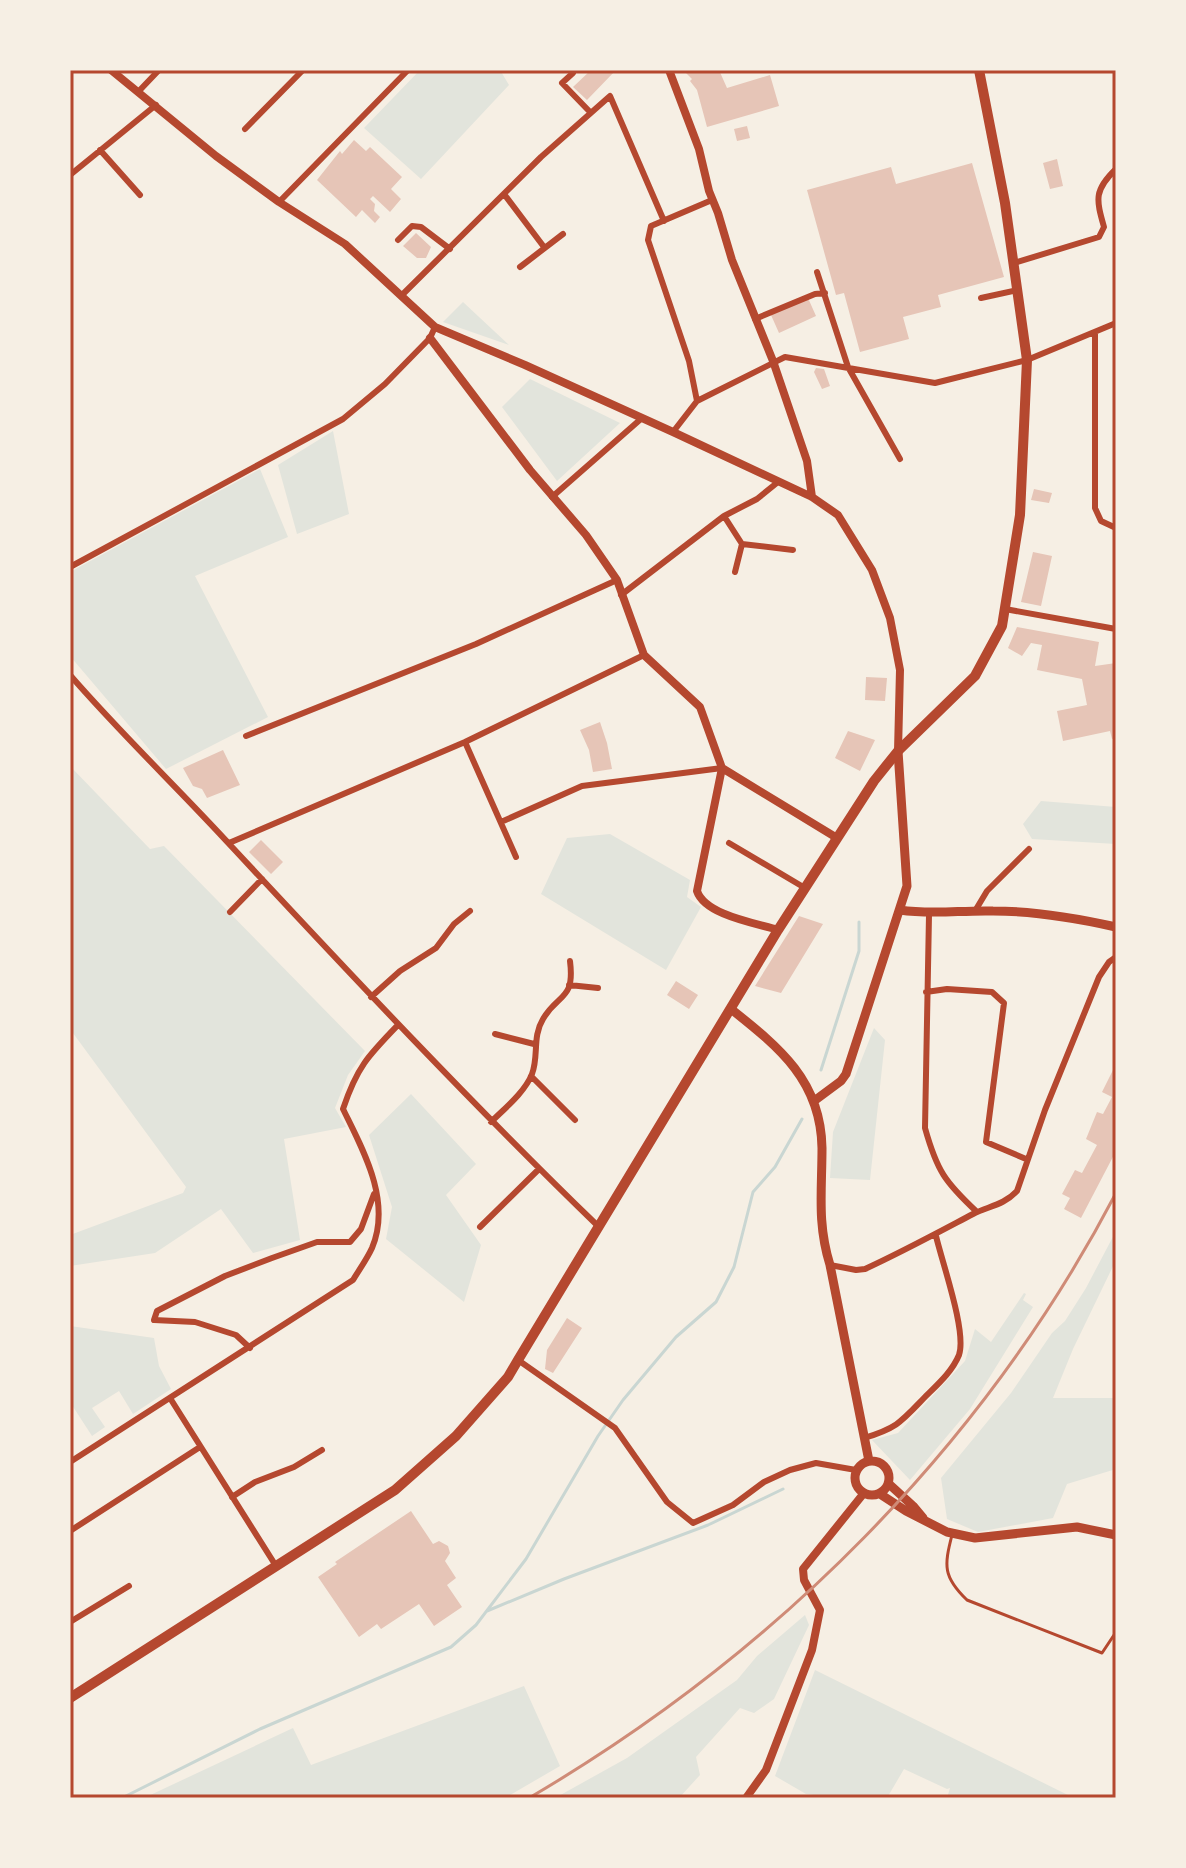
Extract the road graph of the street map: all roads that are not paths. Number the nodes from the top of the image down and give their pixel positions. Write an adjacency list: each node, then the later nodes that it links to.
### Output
1 (111, 70): 8 (street)
2 (159, 70): 8 (street)
3 (303, 70): 11 (street)
4 (408, 70): 18 (street)
5 (669, 70): 17 (street)
6 (979, 70): 24 (main road)
7 (573, 73): 10 (street)
8 (139, 91): 9 (street)
9 (156, 105): 12 (street); 18 (street)
10 (590, 112): 15 (street); 19 (street)
11 (245, 129)
12 (100, 150): 14 (street); 16 (street)
13 (1116, 169): 24 (street)
14 (70, 175)
15 (504, 194): 22 (street); 23 (street)
16 (140, 195)
17 (712, 200): 19 (street); 31 (street)
18 (279, 202): 29 (street)
19 (664, 221): 39 (street)
20 (563, 234): 22 (street)
21 (398, 240): 23 (street)
22 (544, 247): 25 (street)
23 (450, 249): 29 (street)
24 (1014, 263): 27 (main road)
25 (520, 267)
26 (817, 272): 28 (street)
27 (1018, 290): 30 (street); 36 (main road)
28 (825, 293): 31 (street); 38 (street)
29 (401, 296): 33 (street)
30 (981, 298)
31 (755, 319): 37 (street)
32 (1116, 323): 34 (street)
33 (435, 327): 35 (street); 40 (street)
34 (1095, 333): 36 (street); 47 (street)
35 (430, 338): 44 (street); 50 (street)
36 (1027, 360): 38 (street); 54 (main road)
37 (773, 361): 38 (street); 39 (street); 45 (street)
38 (848, 367): 42 (street)
39 (697, 401): 41 (street)
40 (642, 418): 41 (street); 44 (street)
41 (673, 432): 43 (street)
42 (900, 459)
43 (778, 482): 45 (street); 46 (street)
44 (552, 497): 52 (street)
45 (812, 497): 60 (street)
46 (724, 516): 48 (street); 53 (street)
47 (1116, 528)
48 (742, 544): 49 (street); 51 (street)
49 (793, 550)
50 (70, 567)
51 (735, 572)
52 (617, 580): 53 (street); 58 (street)
53 (621, 595): 56 (street)
54 (1005, 609): 55 (street); 60 (main road)
55 (1116, 629)
56 (644, 655): 59 (street); 61 (street)
57 (70, 675): 64 (street)
58 (246, 736)
59 (465, 742): 62 (street); 64 (street)
60 (898, 751): 63 (main road); 70 (main road)
61 (722, 768): 62 (street); 63 (street); 76 (street)
62 (501, 822): 67 (street)
63 (837, 838): 69 (main road)
64 (229, 843): 68 (street)
65 (729, 843): 69 (street)
66 (1029, 849): 72 (street)
67 (516, 857)
68 (262, 879): 73 (street); 82 (street)
69 (805, 888): 76 (main road)
70 (900, 910): 74 (main road); 88 (main road)
71 (470, 911): 82 (street)
72 (975, 911): 74 (main road); 75 (main road)
73 (230, 912)
74 (929, 915): 81 (street)
75 (1116, 927)
76 (778, 930): 83 (main road)
77 (1116, 957): 91 (street)
78 (570, 961): 79 (street)
79 (569, 985): 80 (street); 86 (street)
80 (598, 988)
81 (926, 992): 91 (street); 94 (street)
82 (371, 997): 84 (street)
83 (731, 1009): 88 (main road); 95 (main road)
84 (398, 1025): 90 (street); 93 (street)
85 (495, 1034): 86 (street)
86 (534, 1044): 87 (street)
87 (531, 1076): 89 (street); 90 (street)
88 (814, 1101): 98 (main road)
89 (575, 1120)
90 (491, 1122): 92 (street)
91 (1026, 1159): 94 (street)
92 (539, 1169): 95 (street); 96 (street)
93 (375, 1190): 99 (street); 99 (street)
94 (977, 1212): 97 (street)
95 (598, 1226): 100 (main road)
96 (480, 1227)
97 (936, 1236): 98 (street); 102 (street)
98 (830, 1265): 102 (main road)
99 (250, 1348): 101 (street)
100 (518, 1360): 107 (street); 116 (main road)
101 (170, 1398): 103 (street); 106 (street)
102 (863, 1438): 105 (main road)
103 (200, 1447): 111 (street); 113 (street)
104 (322, 1450): 111 (street)
105 (869, 1461): 107 (main road); 108 (main road)
106 (70, 1462)
107 (856, 1470): 109 (main road)
108 (889, 1484): 110 (main road); 112 (main road)
109 (864, 1493): 110 (main road); 121 (street)
110 (880, 1494): 112 (main road)
111 (232, 1497): 116 (street)
112 (926, 1522): 114 (main road)
113 (70, 1531)
114 (953, 1533): 115 (main road); 119 (lane)
115 (1116, 1535)
116 (276, 1566): 120 (main road)
117 (129, 1586): 118 (street)
118 (70, 1622)
119 (1116, 1632)
120 (70, 1698)
121 (746, 1798)

